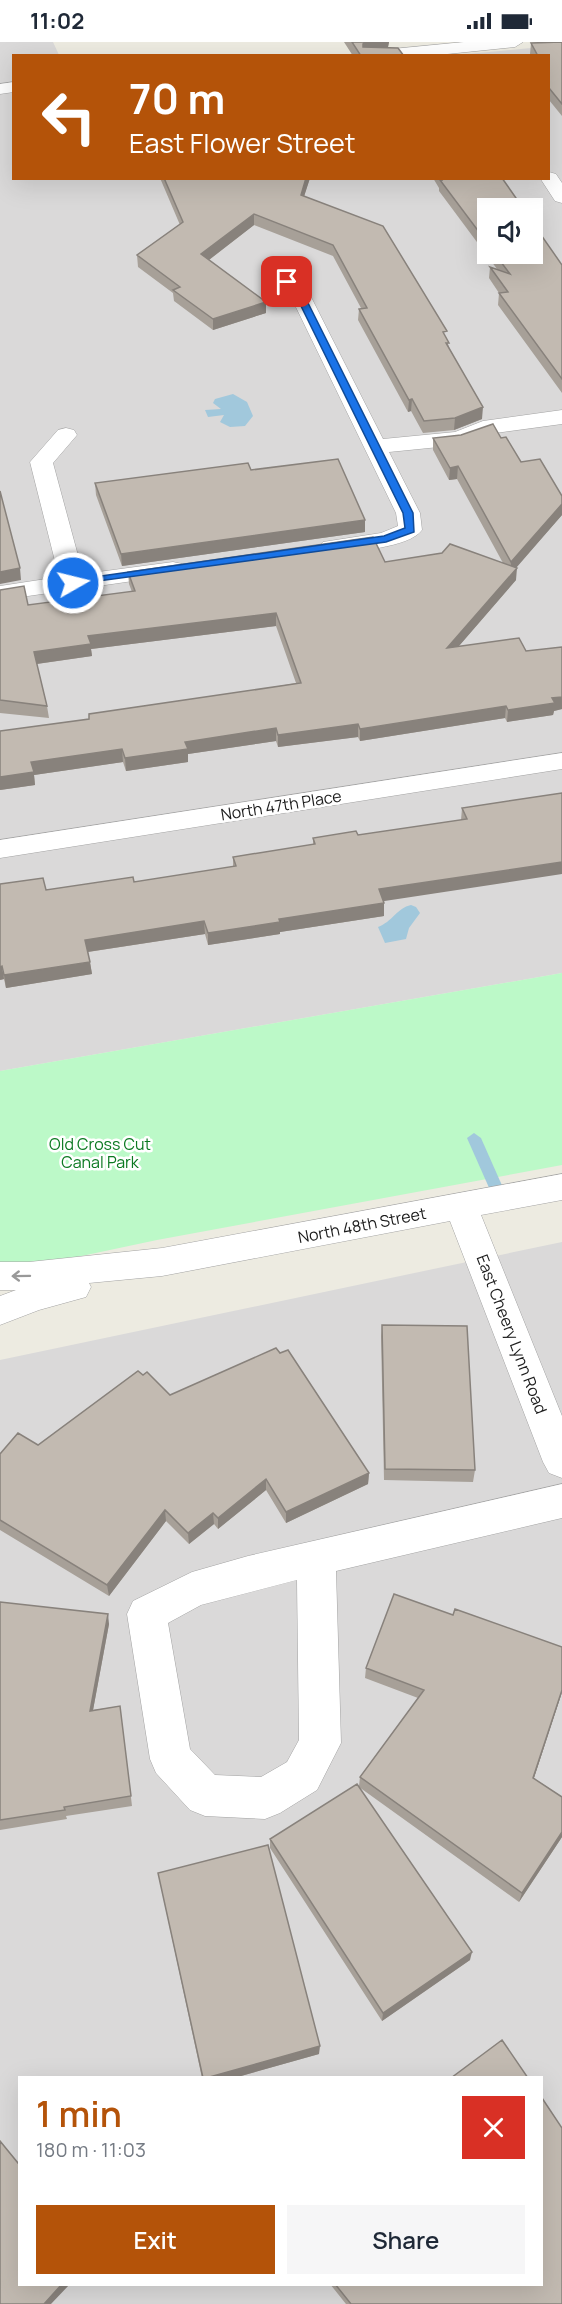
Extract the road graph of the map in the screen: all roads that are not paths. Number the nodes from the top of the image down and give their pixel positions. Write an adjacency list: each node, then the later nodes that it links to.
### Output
1 (515, 42): 2 (street)
2 (458, 52): 3 (street)
3 (415, 54)
4 (550, 179): 5 (street)
5 (562, 197)
6 (274, 268): 9 (street)
7 (562, 417): 9 (street)
8 (66, 435): 12 (street)
9 (371, 439): 10 (street)
10 (305, 550)
11 (200, 565): 12 (street)
12 (73, 583): 13 (street)
13 (0, 593)
14 (562, 761): 15 (street, North 47th Place)
15 (0, 849)
16 (562, 1188): 17 (street, North 48th Street)
17 (461, 1207): 18 (street, North 48th Street); 21 (street, East Cheery Lynn Road)
18 (162, 1262): 19 (street, North 48th Street, one-way to 19); 20 (street, North 48th Street)
19 (0, 1276)
20 (0, 1311)
21 (562, 1462)
22 (562, 1501): 23 (street)
23 (316, 1559): 23 (street)

